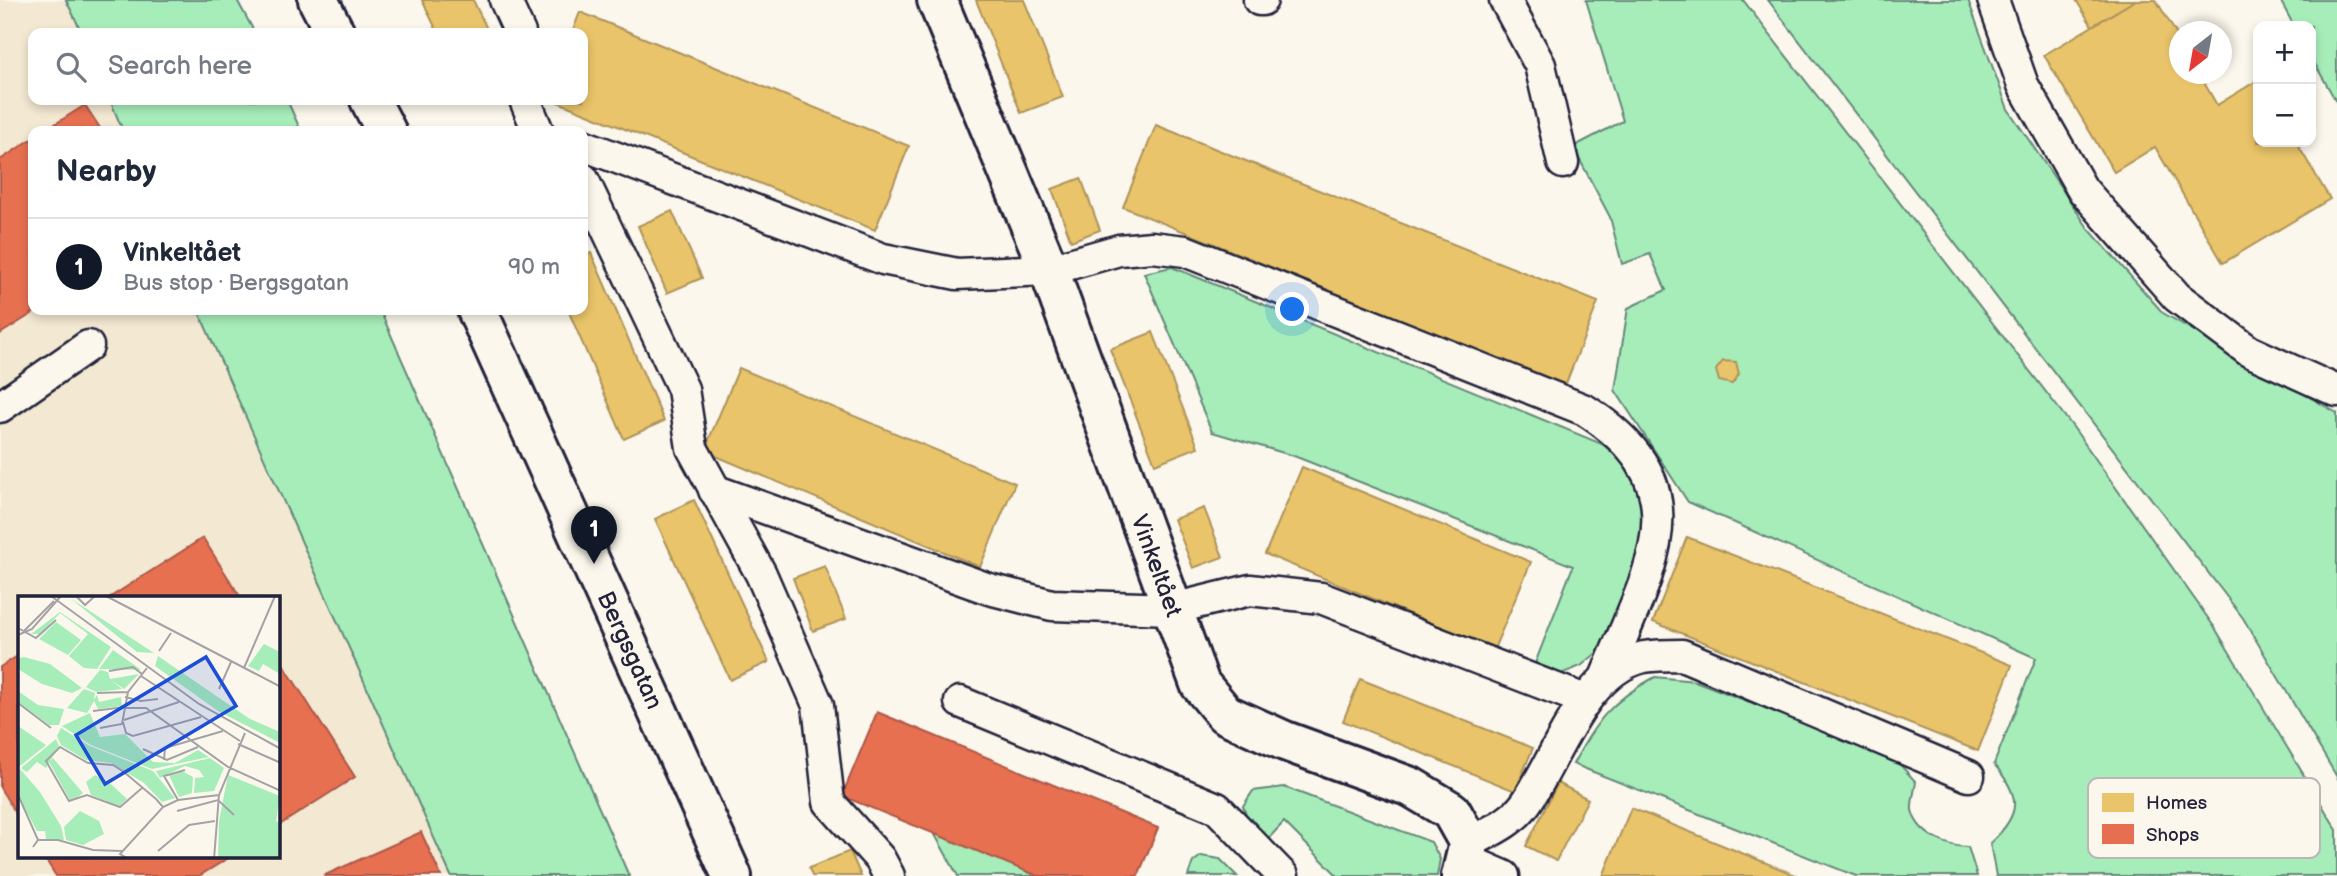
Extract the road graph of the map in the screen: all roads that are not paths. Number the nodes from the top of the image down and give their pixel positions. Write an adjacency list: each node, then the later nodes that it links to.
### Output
1 (318, 0): 6 (main road)
2 (505, 0): 7 (lane)
3 (937, 0): 13 (main road, Vinkeltået)
4 (1505, 0): 11 (lane)
5 (1993, 0): 16 (lane)
6 (332, 28)
7 (518, 28)
8 (373, 105): 9 (main road)
9 (383, 126)
10 (588, 147): 13 (lane)
11 (1563, 163)
12 (588, 190): 18 (lane)
13 (1049, 270): 19 (main road, Vinkeltået); 20 (lane)
14 (479, 315): 25 (main road, Bergsgatan)
15 (88, 346): 17 (lane)
16 (2337, 391)
17 (0, 407)
18 (713, 490): 19 (lane); 26 (lane)
19 (1172, 609): 21 (lane); 24 (main road, Vinkeltået)
20 (1605, 678): 21 (lane); 23 (lane)
21 (1585, 700): 24 (lane)
22 (960, 702): 27 (lane)
23 (1969, 776)
24 (1465, 859): 28 (lane)
25 (732, 876)
26 (889, 876)
27 (1283, 876)
28 (1504, 876)

